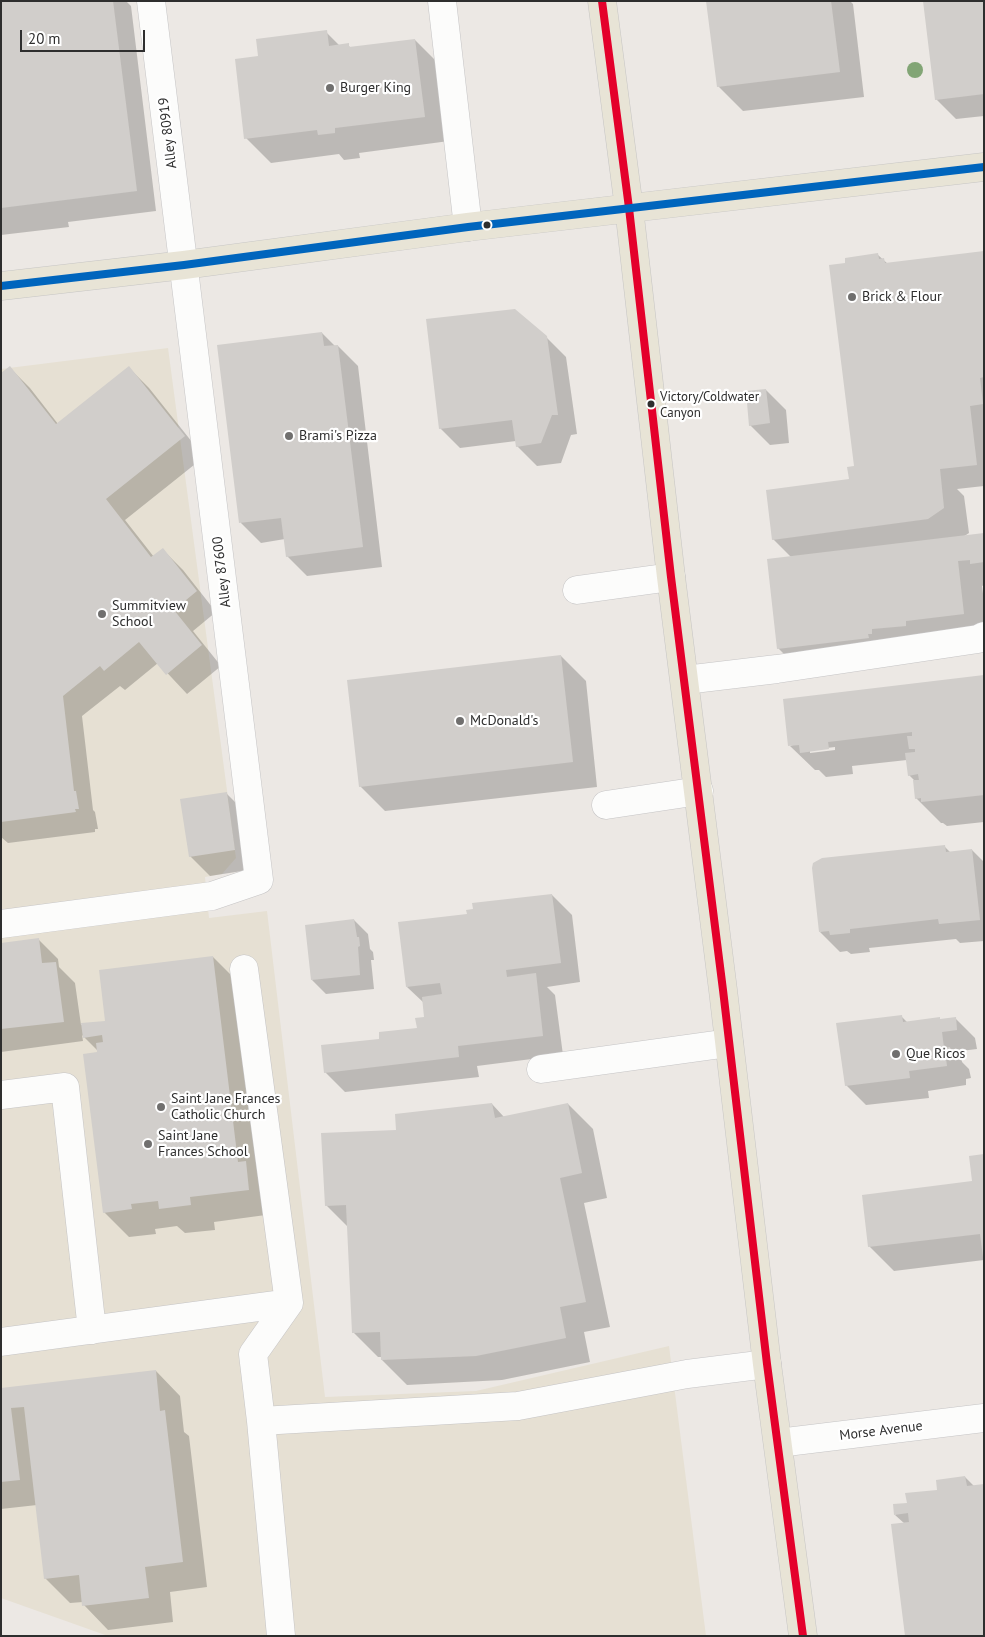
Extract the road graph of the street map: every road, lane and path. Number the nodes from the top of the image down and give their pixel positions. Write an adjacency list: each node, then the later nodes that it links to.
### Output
1 (152, 1): 7 (street, Alley 80919)
2 (442, 1): 6 (street)
3 (602, 1): 5 (main road)
4 (984, 167): 5 (main road)
5 (629, 208): 6 (main road); 9 (main road)
6 (468, 227): 7 (main road)
7 (184, 265): 8 (main road); 15 (street, Alley 87600)
8 (1, 286)
9 (671, 577): 10 (street); 12 (main road)
10 (577, 590)
11 (984, 636): 12 (street)
12 (685, 680): 13 (main road)
13 (699, 791): 14 (street); 17 (main road)
14 (606, 805)
15 (1, 924)
16 (244, 969): 20 (street)
17 (729, 1043): 18 (street); 23 (main road)
18 (541, 1069)
19 (1, 1095): 21 (street)
20 (289, 1303): 21 (street); 25 (street)
21 (92, 1330): 22 (street)
22 (1, 1342)
23 (767, 1364): 25 (street); 26 (main road)
24 (984, 1418): 26 (street, Morse Avenue)
25 (261, 1421): 27 (street)
26 (778, 1444): 28 (main road)
27 (281, 1636)
28 (802, 1636)

